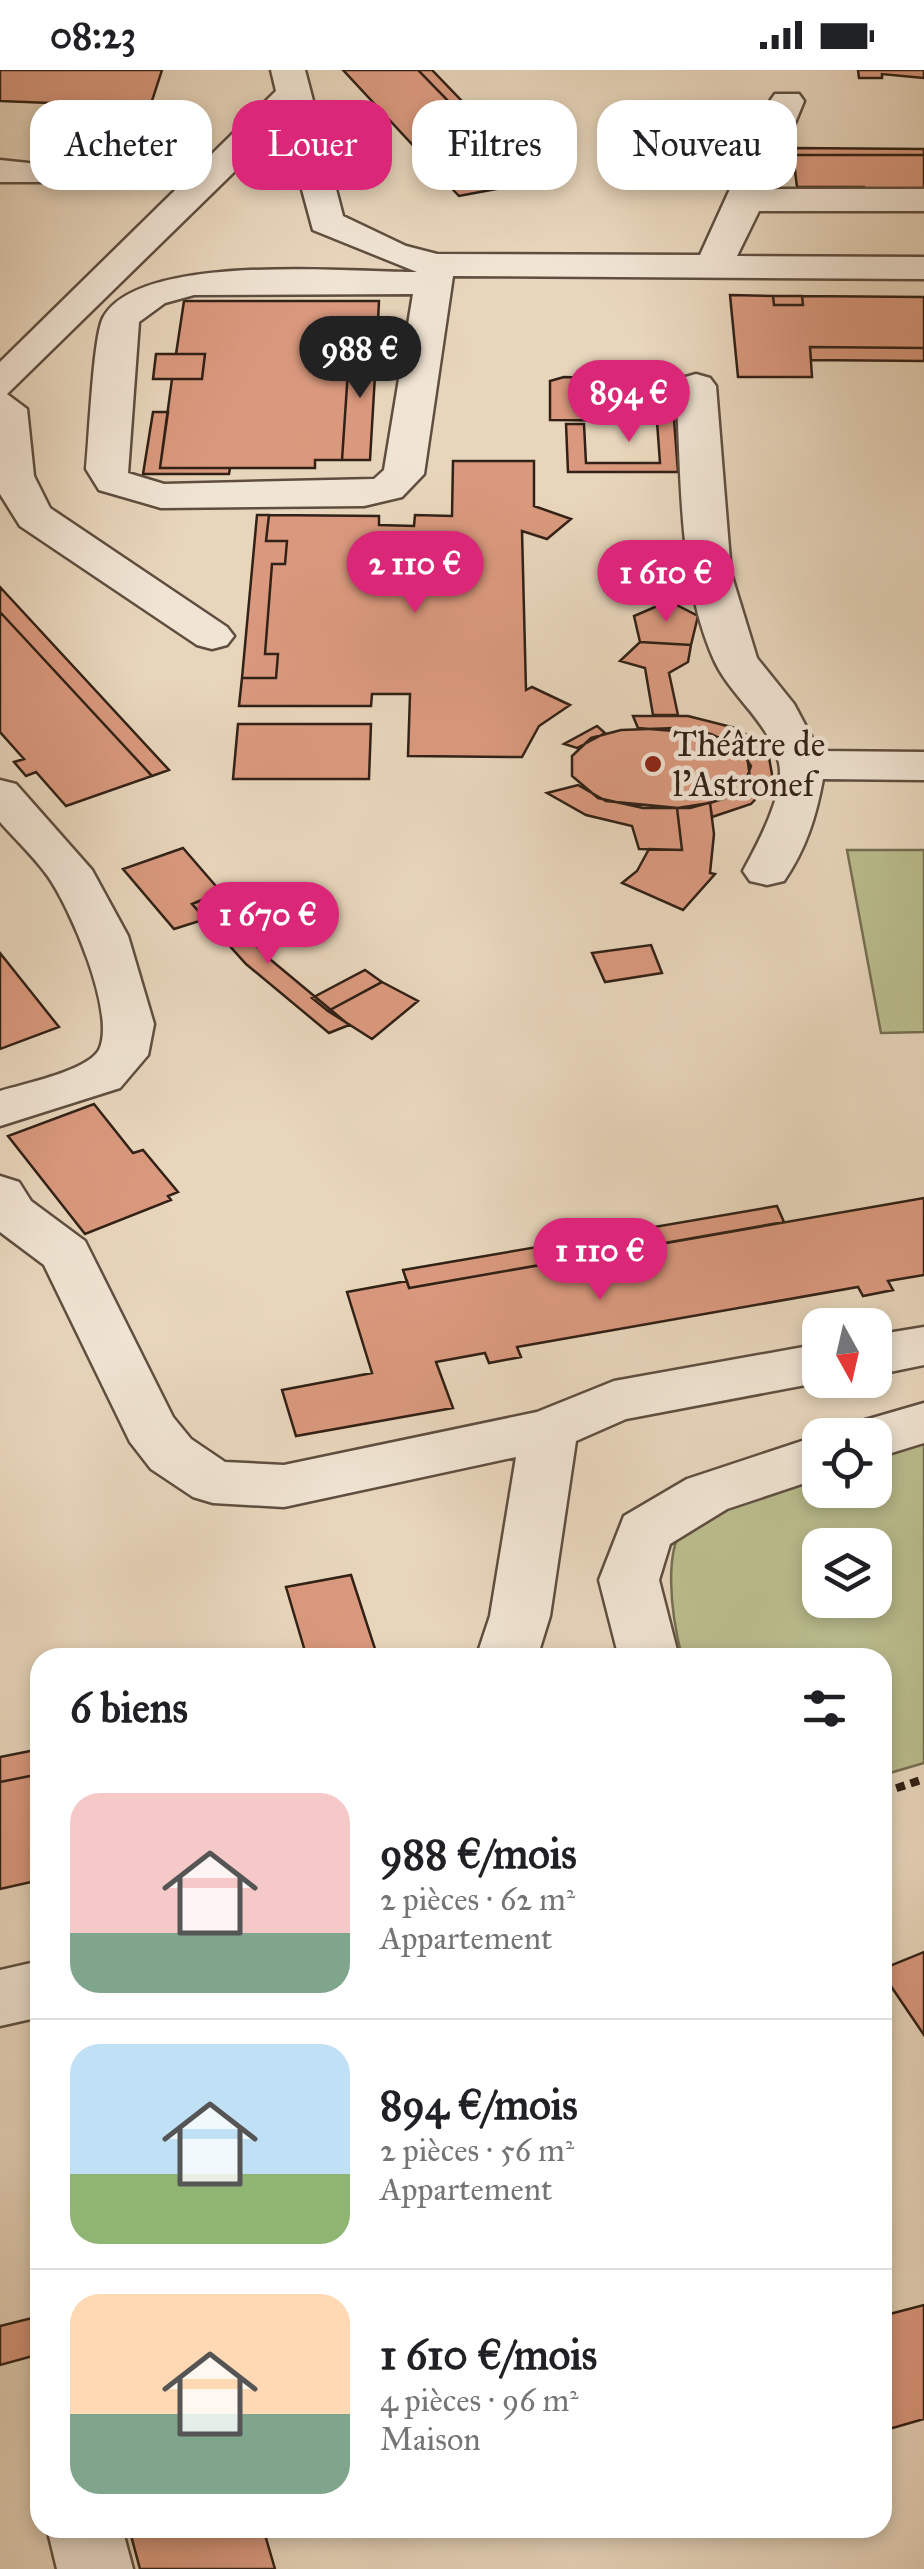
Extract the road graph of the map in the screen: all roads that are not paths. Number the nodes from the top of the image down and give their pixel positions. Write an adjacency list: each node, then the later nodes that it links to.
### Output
1 (291, 82): 9 (street); 12 (street)
2 (0, 172): 3 (street)
3 (30, 173)
4 (750, 190): 5 (street)
5 (746, 200): 6 (street); 10 (street)
6 (924, 200)
7 (301, 247): 9 (street)
8 (194, 249): 12 (street)
9 (392, 252): 13 (street)
10 (713, 267): 11 (street); 13 (street)
11 (924, 268)
12 (110, 272): 14 (street)
13 (435, 274): 13 (street)
14 (0, 384)
15 (696, 386): 18 (street)
16 (0, 404): 17 (street)
17 (212, 636)
18 (803, 765): 19 (street); 21 (street)
19 (924, 766)
20 (0, 794): 22 (street)
21 (767, 870)
22 (0, 1109)
23 (4, 1207): 28 (street)
24 (924, 1346): 25 (street)
25 (892, 1352)
26 (802, 1367): 28 (street)
27 (924, 1423): 29 (street)
28 (549, 1430): 31 (street)
29 (892, 1432)
30 (802, 1462): 32 (street)
31 (509, 1648)
32 (646, 1648)
33 (30, 1990): 34 (street)
34 (0, 1998)
35 (87, 2538): 36 (street)
36 (94, 2569)

